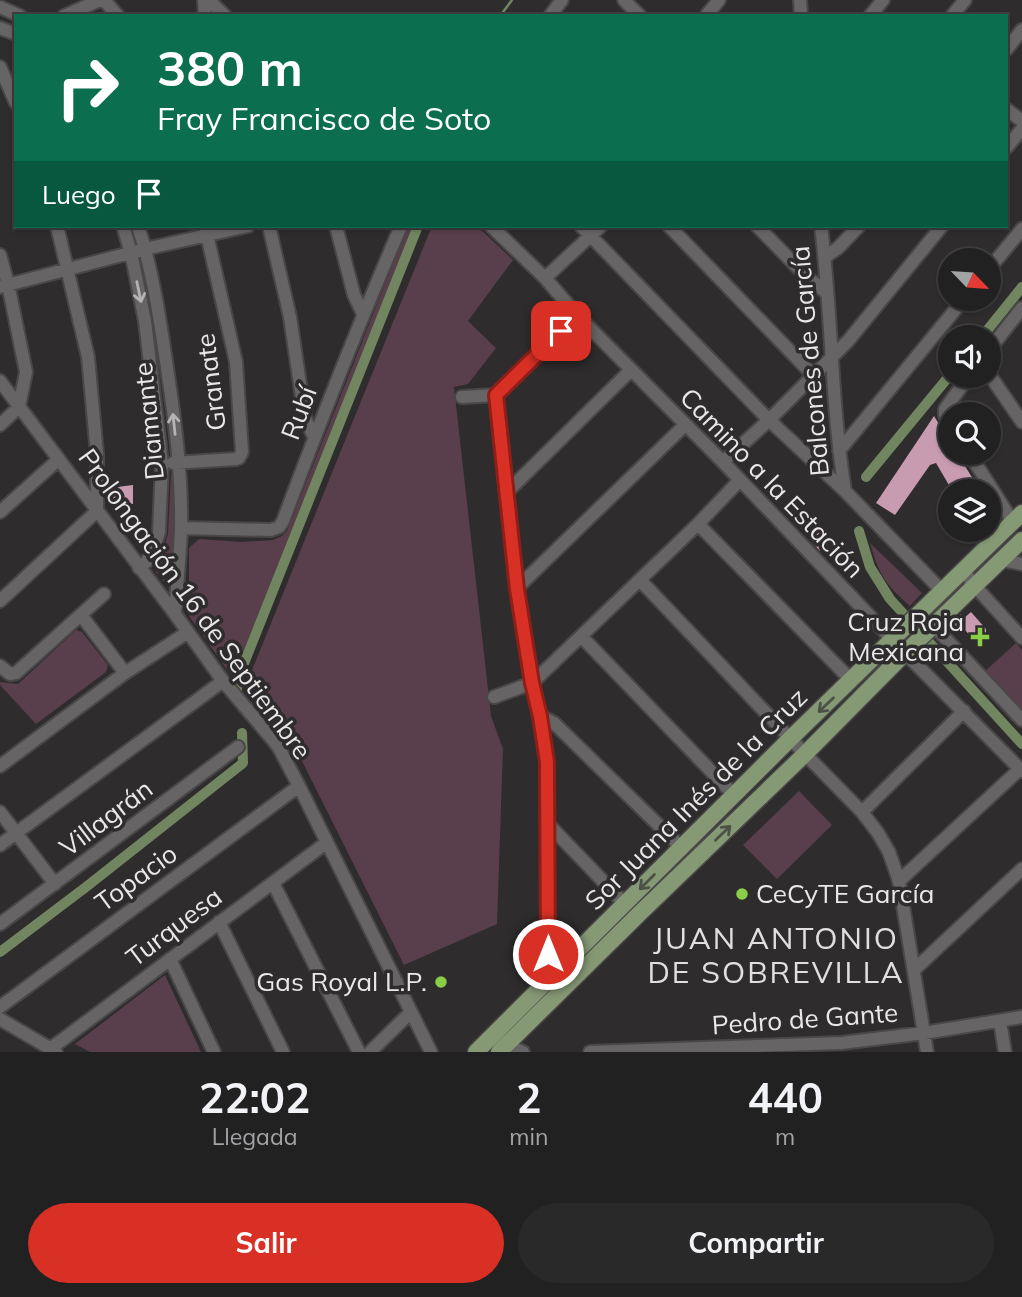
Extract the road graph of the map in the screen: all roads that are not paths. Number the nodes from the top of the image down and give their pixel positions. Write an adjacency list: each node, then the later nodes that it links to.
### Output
1 (102, 0): 5 (street); 6 (street)
2 (207, 0): 7 (street)
3 (719, 0): 8 (street)
4 (883, 0): 9 (street)
5 (69, 14)
6 (115, 14)
7 (223, 14)
8 (708, 14)
9 (872, 14)
10 (1022, 30): 11 (street)
11 (1008, 48)
12 (0, 67): 13 (street)
13 (14, 98)
14 (1022, 129): 15 (street)
15 (1008, 146)
16 (58, 228): 39 (street)
17 (123, 228): 35 (street, Diamante)
18 (139, 228): 34 (street, Diamante)
19 (227, 228): 32 (street)
20 (269, 228): 62 (street)
21 (337, 228): 46 (street)
22 (400, 228): 46 (street, Rubí)
23 (493, 228): 40 (street, Camino a la Estación)
24 (583, 228): 33 (street)
25 (599, 228): 33 (street)
26 (671, 228): 52 (street)
27 (759, 228): 42 (street)
28 (821, 228): 38 (street, Balcones de García)
29 (857, 228): 38 (street)
30 (940, 228): 50 (street)
31 (1022, 229): 36 (street)
32 (206, 230): 34 (street); 65 (street, Granate)
33 (591, 236): 40 (street); 58 (street)
34 (145, 248): 35 (street); 65 (street, Diamante, one-way to 34)
35 (131, 253): 39 (street); 67 (street, Diamante, one-way to 67)
36 (1001, 254)
37 (0, 255): 41 (street)
38 (825, 257): 42 (street, Balcones de García)
39 (68, 269): 41 (street); 72 (street)
40 (545, 278): 47 (street, Camino a la Estación)
41 (4, 285): 48 (street)
42 (827, 293): 50 (street, Balcones de García)
43 (0, 302): 48 (street)
44 (1022, 308): 49 (street)
45 (953, 312): 63 (street)
46 (363, 314): 62 (street, Rubí)
47 (577, 315): 51 (street, Camino a la Estación); 55 (street)
48 (16, 320): 57 (street)
49 (1001, 335)
50 (833, 356): 52 (street); 63 (street, Balcones de García)
51 (631, 370): 61 (street, Camino a la Estación); 71 (street)
52 (814, 376): 58 (street)
53 (0, 381): 57 (street, Prolongación 16 de Septiembre)
54 (999, 388): 59 (street)
55 (496, 395): 56 (street); 71 (street)
56 (462, 397)
57 (19, 407): 60 (street); 64 (street, Prolongación 16 de Septiembre)
58 (769, 420): 66 (street); 70 (street)
59 (1022, 422)
60 (0, 425)
61 (685, 425): 66 (street, Camino a la Estación); 84 (street)
62 (314, 437): 76 (street, Rubí)
63 (839, 451): 70 (street, Balcones de García)
64 (59, 459): 72 (street, Prolongación 16 de Septiembre); 73 (street)
65 (178, 462): 67 (street, Granate); 76 (street, Diamante)
66 (723, 462): 69 (street, Camino a la Estación)
67 (162, 464): 80 (street, Diamante)
68 (978, 465): 74 (street)
69 (740, 481): 75 (street); 94 (street, Camino a la Estación)
70 (845, 491): 85 (street)
71 (507, 492): 84 (street)
72 (97, 511): 80 (street, Prolongación 16 de Septiembre); 87 (street)
73 (0, 512)
74 (1017, 517): 81 (main road, Sor Juana Inés de la Cruz)
75 (698, 524): 82 (street); 99 (street)
76 (181, 528): 88 (street, Diamante)
77 (1022, 540): 78 (main road, Sor Juana Inés de la Cruz)
78 (1002, 560): 79 (street); 83 (main road, Sor Juana Inés de la Cruz)
79 (1022, 564)
80 (139, 568): 88 (street, Prolongación 16 de Septiembre)
81 (963, 569): 83 (street); 85 (main road, Sor Juana Inés de la Cruz)
82 (640, 580): 93 (street); 106 (street)
83 (974, 585): 90 (main road, Sor Juana Inés de la Cruz); 91 (street)
84 (517, 589): 101 (street)
85 (942, 591): 94 (main road, Sor Juana Inés de la Cruz)
86 (104, 594): 89 (street)
87 (0, 601)
88 (175, 614): 92 (street, Prolongación 16 de Septiembre)
89 (81, 615): 97 (street); 98 (street)
90 (932, 627): 96 (main road, Sor Juana Inés de la Cruz); 105 (street)
91 (1018, 628): 95 (street)
92 (188, 632): 98 (street); 100 (street, Prolongación 16 de Septiembre)
93 (581, 636): 101 (street); 112 (street)
94 (896, 637): 96 (street, Camino a la Estación); 99 (main road, Sor Juana Inés de la Cruz)
95 (1022, 638)
96 (909, 649): 103 (street, Camino a la Estación); 108 (main road, Sor Juana Inés de la Cruz)
97 (0, 666)
98 (125, 673): 109 (street)
99 (851, 680): 106 (main road, Sor Juana Inés de la Cruz, one-way to 106)
100 (223, 681): 111 (street, Prolongación 16 de Septiembre); 116 (street)
101 (532, 683): 102 (street); 104 (street)
102 (494, 697)
103 (964, 711): 110 (street, Camino a la Estación); 114 (street)
104 (540, 716): 115 (street); 119 (street)
105 (1022, 720)
106 (790, 739): 108 (street); 112 (main road, Sor Juana Inés de la Cruz)
107 (238, 747): 123 (street, Villagrán)
108 (805, 754): 114 (street); 136 (main road, Sor Juana Inés de la Cruz, one-way to 108)
109 (0, 766)
110 (1021, 770): 121 (street)
111 (299, 786): 117 (street, Prolongación 16 de Septiembre); 130 (street, Topacio)
112 (734, 795): 119 (main road, Sor Juana Inés de la Cruz)
113 (0, 812): 116 (street)
114 (862, 812): 121 (street)
115 (549, 825): 124 (street); 129 (street)
116 (16, 833): 118 (street); 123 (street)
117 (326, 843): 122 (street, Turquesa); 131 (street, Prolongación 16 de Septiembre)
118 (0, 845)
119 (682, 848): 124 (main road, Sor Juana Inés de la Cruz, one-way to 124)
120 (1022, 869): 128 (street)
121 (899, 881): 128 (street)
122 (273, 883): 125 (street, Turquesa); 143 (street)
123 (55, 884): 126 (street, Villagrán)
124 (625, 904): 129 (main road, Sor Juana Inés de la Cruz)
125 (219, 922): 127 (street, Turquesa); 142 (street)
126 (0, 924)
127 (170, 959): 139 (street, Turquesa); 141 (street)
128 (914, 970): 135 (street)
129 (548, 980): 136 (main road, Sor Juana Inés de la Cruz)
130 (0, 1007)
131 (411, 1012): 144 (street); 145 (street, Prolongación 16 de Septiembre)
132 (1022, 1017): 134 (street, Pedro de Gante)
133 (0, 1018): 139 (street)
134 (1000, 1021): 135 (street, Pedro de Gante); 151 (street)
135 (924, 1033): 137 (street, Pedro de Gante); 150 (street)
136 (500, 1044): 146 (main road, Sor Juana Inés de la Cruz); 147 (street)
137 (842, 1048): 138 (street, Pedro de Gante)
138 (763, 1049): 140 (street, Pedro de Gante)
139 (53, 1050)
140 (686, 1050): 149 (street, Pedro de Gante)
141 (214, 1052)
142 (283, 1052)
143 (359, 1052)
144 (370, 1052)
145 (431, 1052)
146 (476, 1052)
147 (523, 1052)
148 (590, 1052): 149 (street, Pedro de Gante)
149 (606, 1052)
150 (927, 1052)
151 (1004, 1052)

